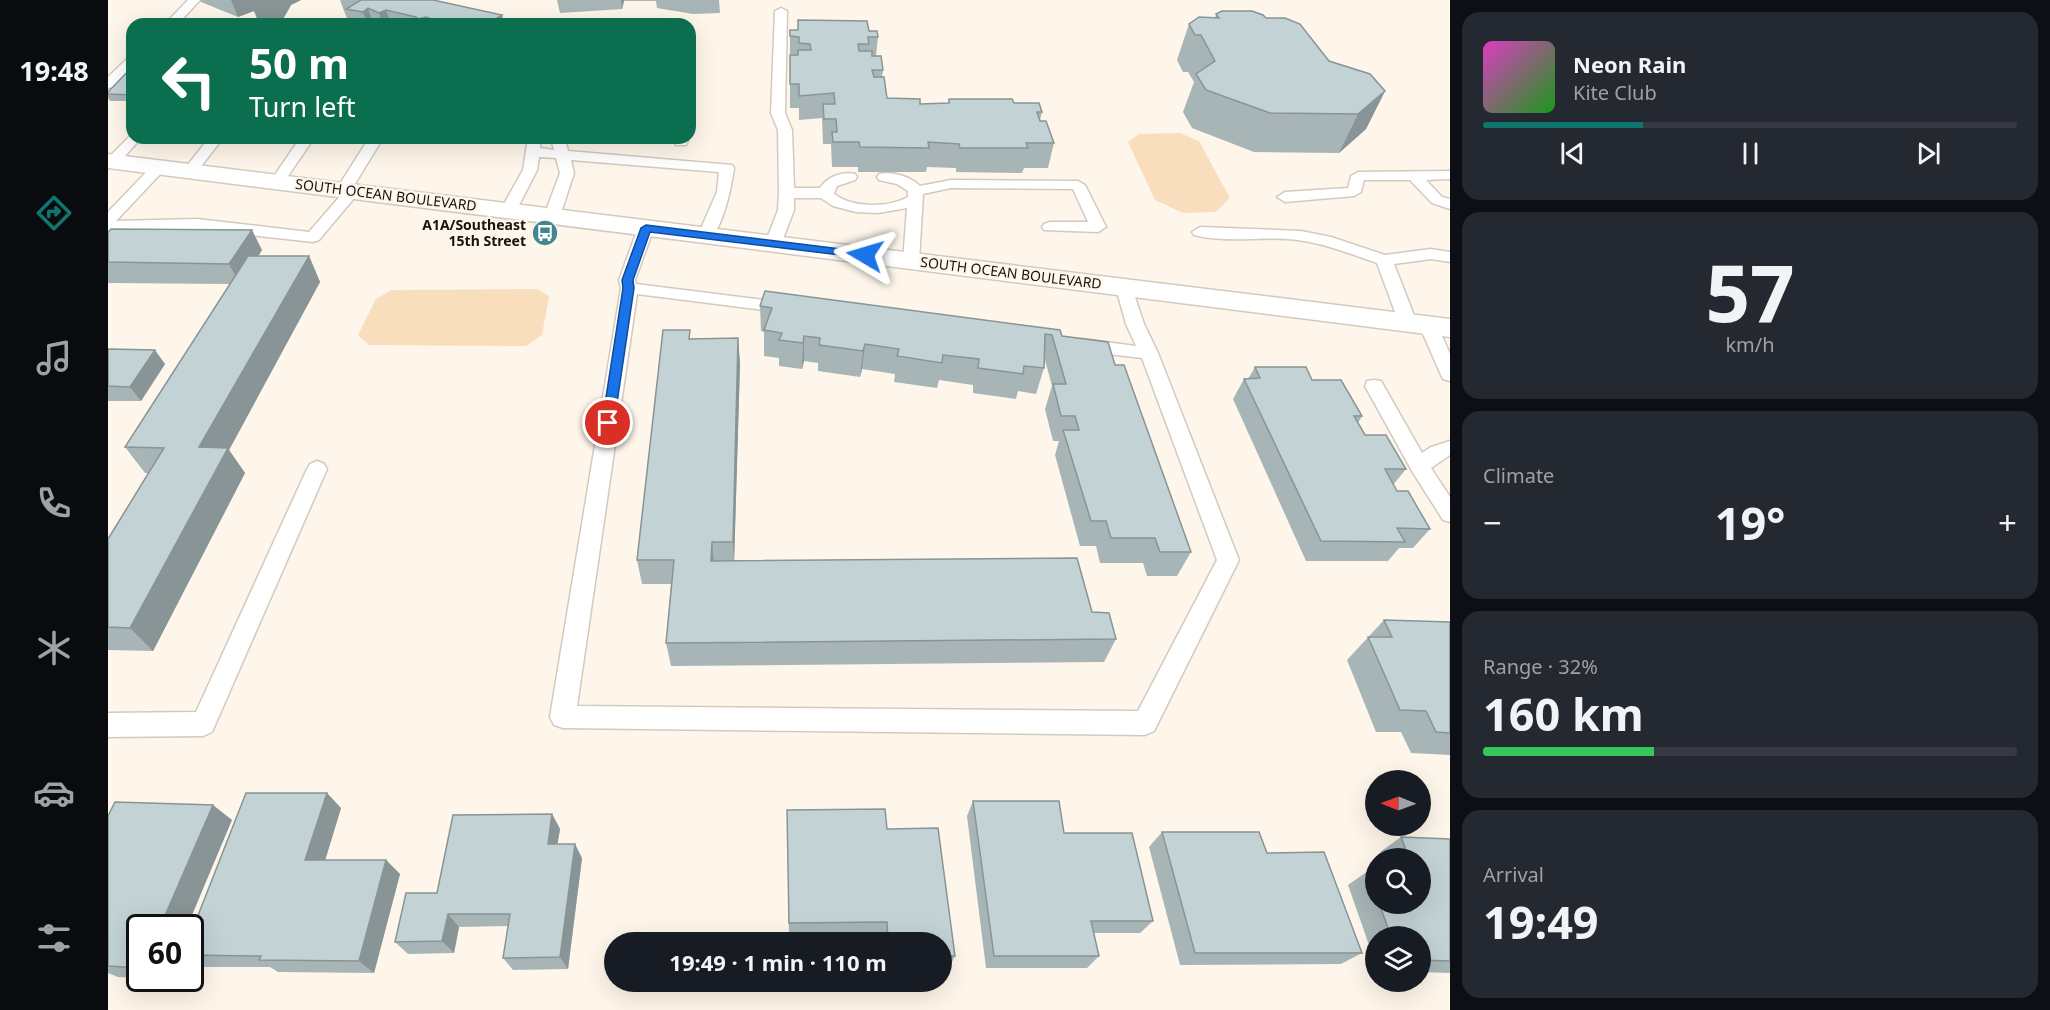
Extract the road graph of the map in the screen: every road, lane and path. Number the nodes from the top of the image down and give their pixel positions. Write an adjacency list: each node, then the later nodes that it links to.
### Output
1 (194, 0): 3 (lane)
2 (781, 11): 22 (lane)
3 (177, 18)
4 (126, 67): 5 (lane)
5 (108, 84)
6 (128, 144): 13 (lane)
7 (211, 144): 15 (lane)
8 (303, 144): 20 (lane)
9 (373, 144): 21 (lane)
10 (560, 144): 12 (lane)
11 (533, 145): 12 (lane); 27 (lane)
12 (562, 154): 28 (lane); 34 (lane)
13 (110, 161): 14 (main road, SOUTH OCEAN BOULEVARD)
14 (159, 167): 15 (main road, SOUTH OCEAN BOULEVARD); 29 (lane)
15 (190, 171): 20 (main road, SOUTH OCEAN BOULEVARD)
16 (1415, 176): 17 (lane); 25 (lane); 26 (lane)
17 (1450, 176)
18 (850, 177): 23 (lane)
19 (884, 177): 24 (lane)
20 (277, 182): 21 (main road, SOUTH OCEAN BOULEVARD)
21 (348, 190): 27 (main road, SOUTH OCEAN BOULEVARD); 30 (lane)
22 (787, 193): 23 (lane); 35 (lane)
23 (827, 193): 24 (lane)
24 (916, 195): 31 (lane); 38 (lane)
25 (1284, 197)
26 (1450, 204)
27 (508, 211): 28 (main road, SOUTH OCEAN BOULEVARD)
28 (552, 216): 32 (main road, SOUTH OCEAN BOULEVARD)
29 (108, 221)
30 (108, 226)
31 (1050, 227)
32 (646, 228): 34 (main road, SOUTH OCEAN BOULEVARD); 39 (lane)
33 (1200, 232): 37 (lane)
34 (706, 235): 35 (main road, SOUTH OCEAN BOULEVARD)
35 (773, 244): 38 (main road, SOUTH OCEAN BOULEVARD)
36 (1450, 257): 37 (lane)
37 (1384, 260): 42 (lane)
38 (911, 261): 40 (main road, SOUTH OCEAN BOULEVARD)
39 (629, 288): 41 (lane); 44 (lane)
40 (1124, 288): 42 (main road, SOUTH OCEAN BOULEVARD); 44 (lane)
41 (806, 310)
42 (1428, 325): 45 (lane)
43 (1067, 343): 44 (lane)
44 (1149, 353)
45 (1450, 375)
46 (1374, 386): 48 (lane)
47 (1450, 448): 48 (lane)
48 (1419, 466): 50 (lane)
49 (316, 469): 51 (lane)
50 (1450, 514)
51 (108, 725)

